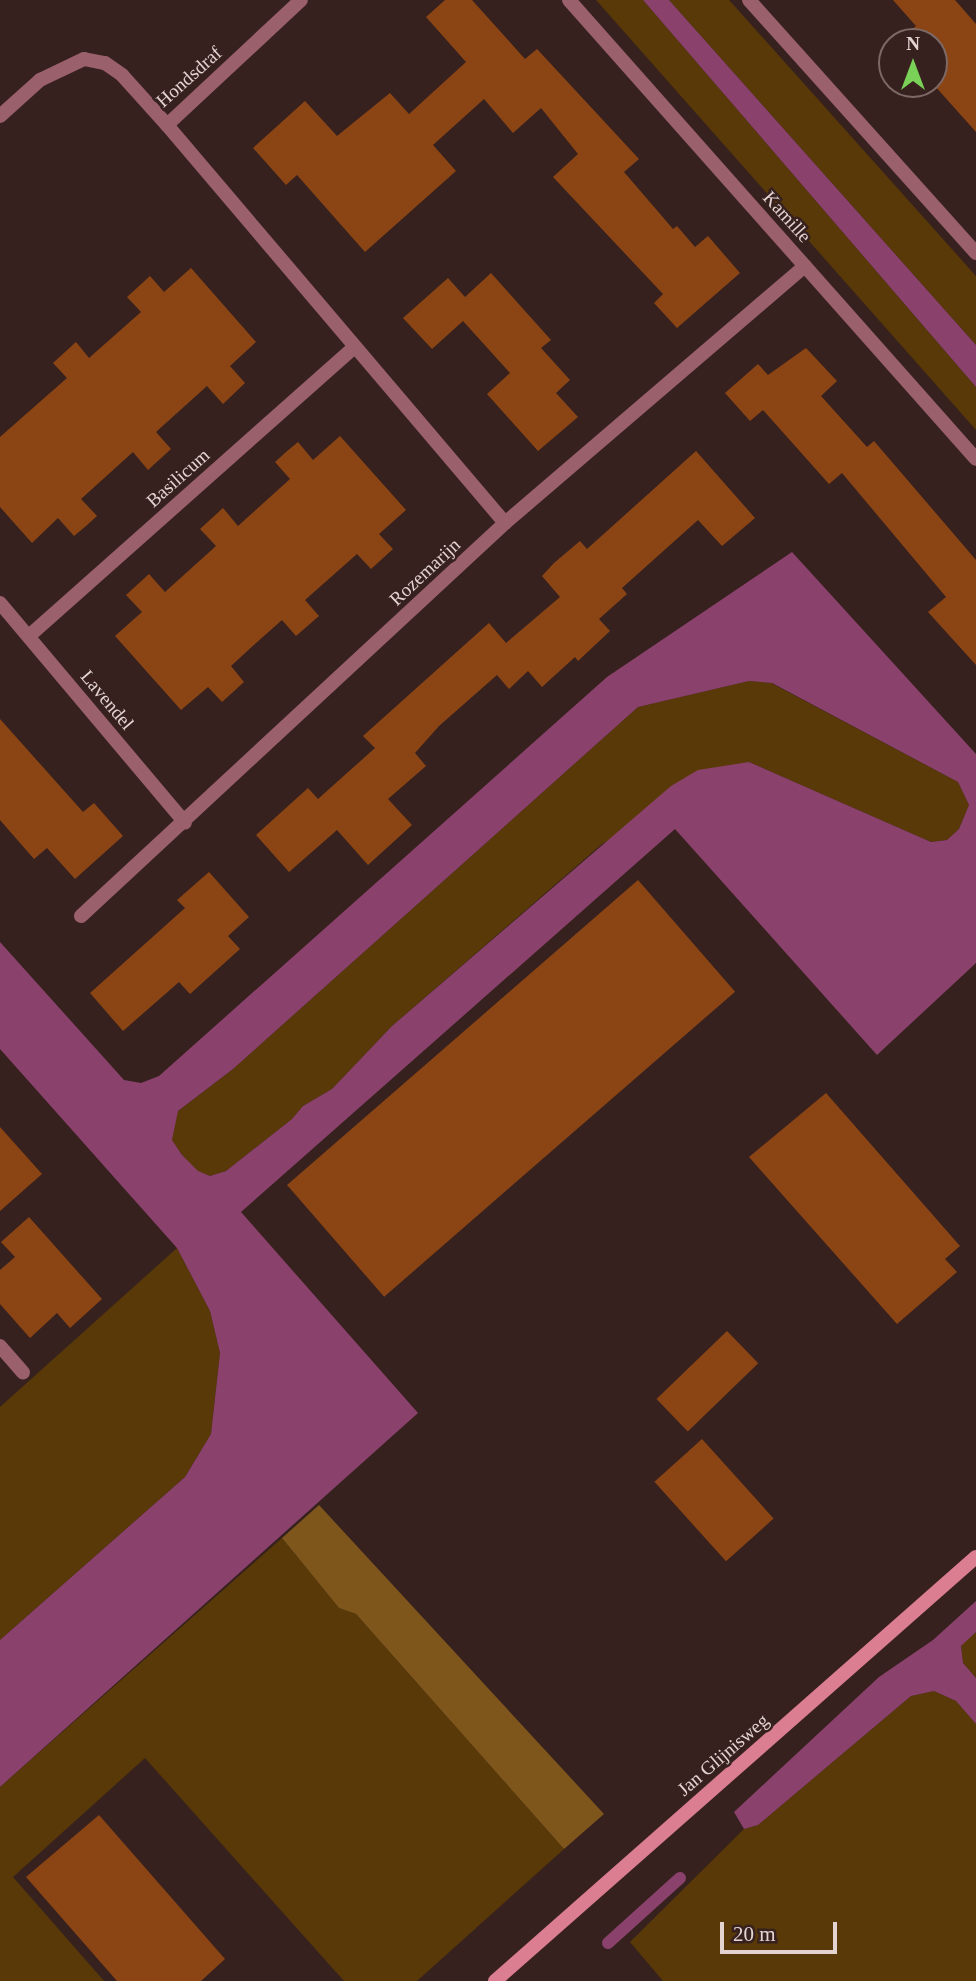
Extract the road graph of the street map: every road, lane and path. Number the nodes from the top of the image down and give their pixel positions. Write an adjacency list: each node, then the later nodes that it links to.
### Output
1 (301, 0): 5 (street, Hondsdraf)
2 (569, 0): 7 (street, Kamille)
3 (749, 0): 6 (street)
4 (0, 117): 5 (street, Hondsdraf)
5 (167, 125): 8 (street)
6 (976, 253)
7 (805, 266): 9 (street, Kamille); 10 (street, Rozemarijn)
8 (353, 348): 10 (street); 12 (street, Basilicum)
9 (976, 459)
10 (505, 523): 13 (street, Rozemarijn)
11 (0, 603): 12 (street, Lavendel)
12 (29, 636): 13 (street, Lavendel)
13 (185, 823): 14 (street, Rozemarijn)
14 (82, 916)
15 (0, 1346): 16 (street)
16 (23, 1372)
17 (976, 1557): 18 (street, Jan Glijnisweg)
18 (495, 1981)

